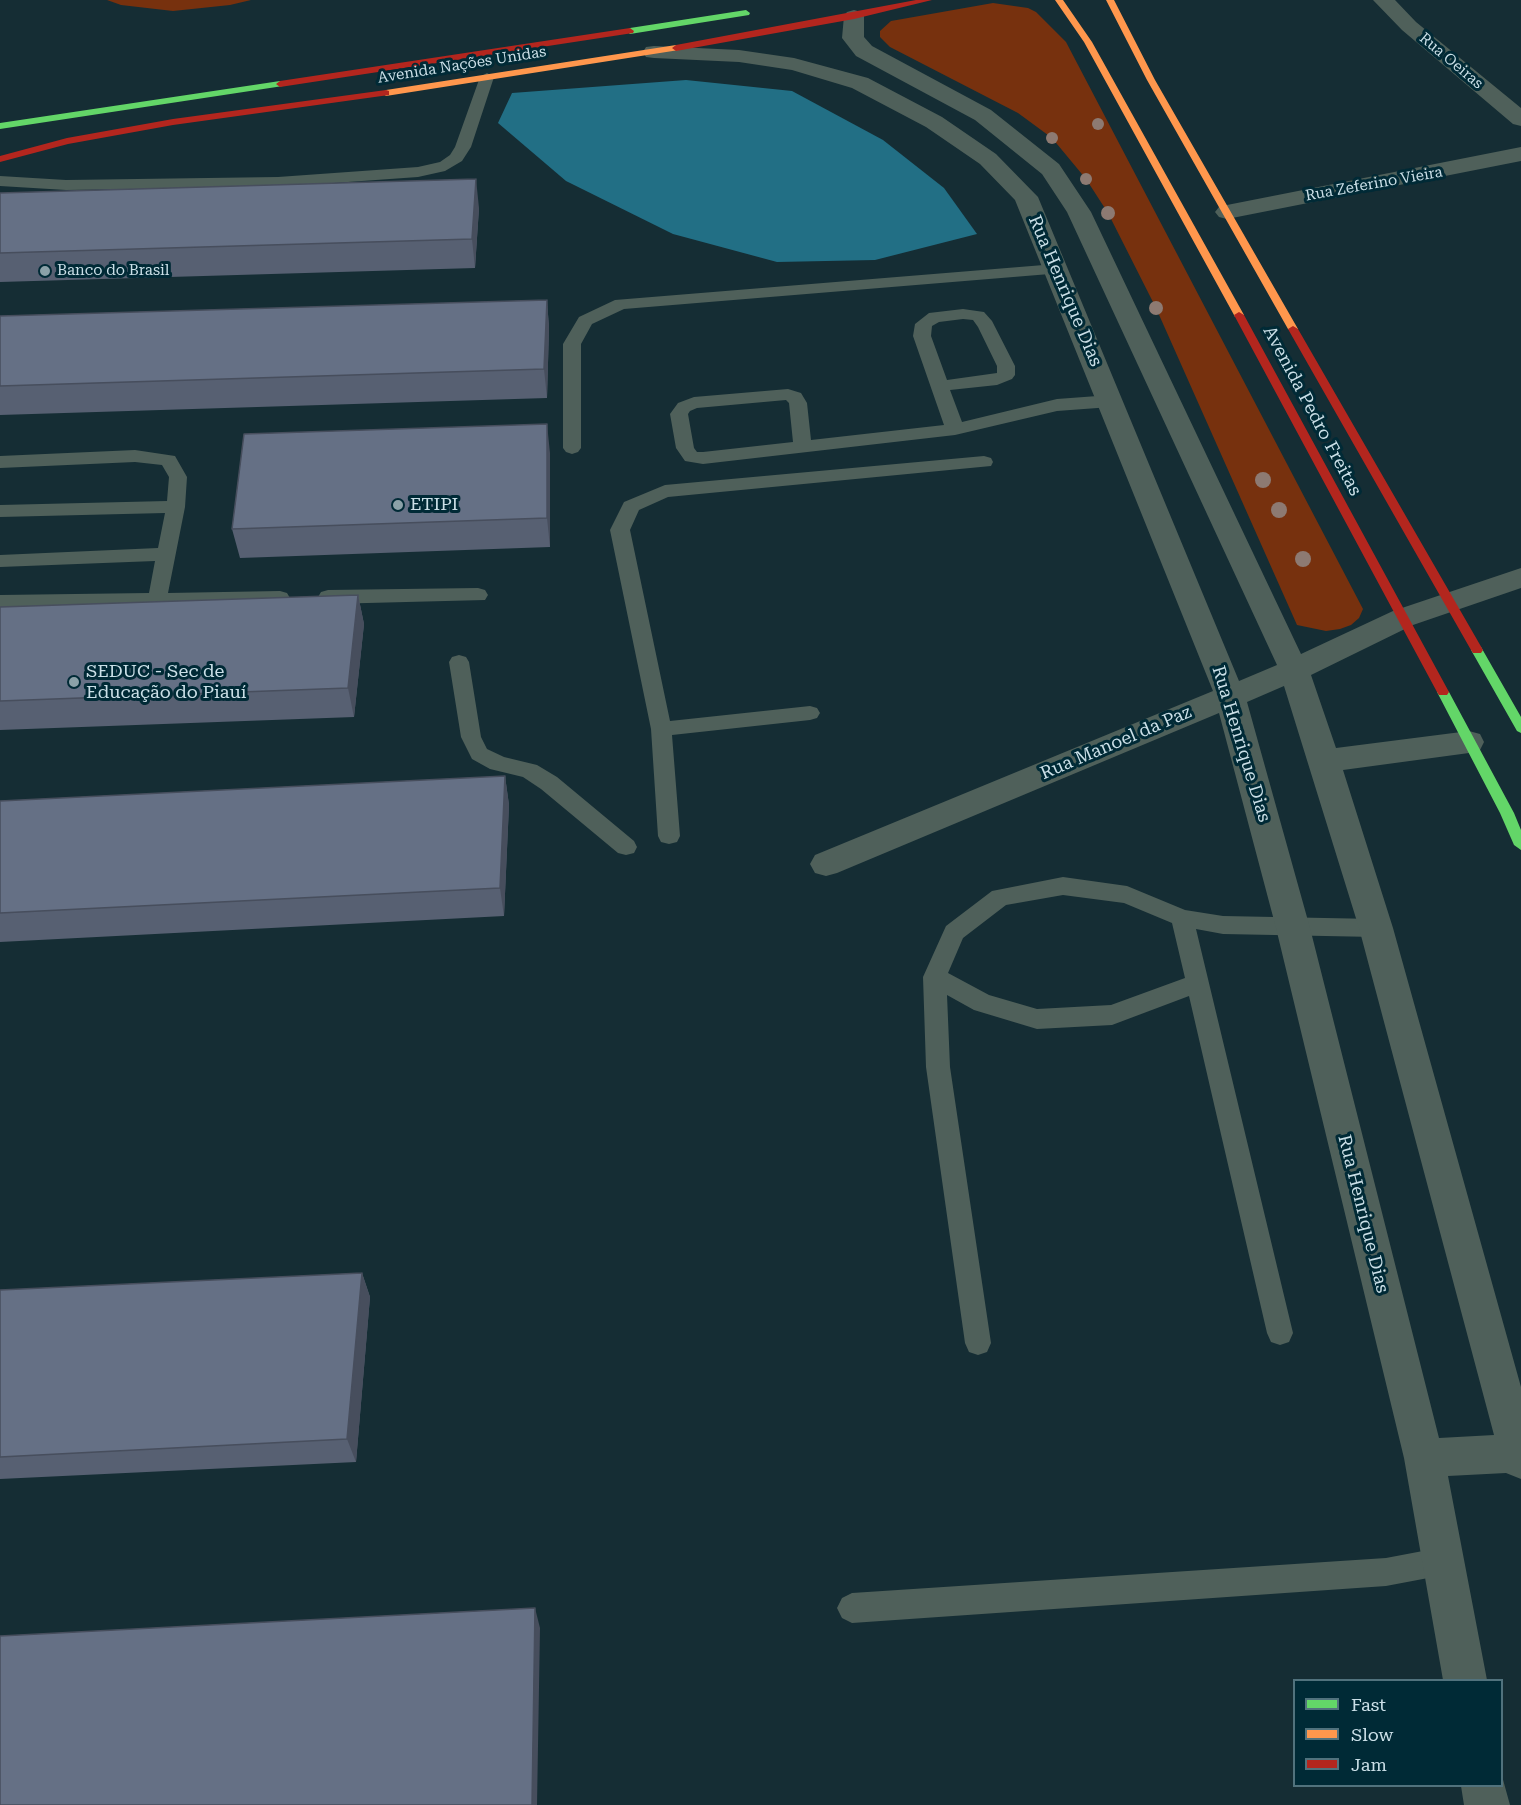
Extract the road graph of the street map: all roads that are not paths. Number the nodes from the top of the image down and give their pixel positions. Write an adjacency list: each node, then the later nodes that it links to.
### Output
1 (928, 0): 6 (main road, Avenida Nações Unidas)
2 (1059, 0): 33 (main road, Avenida Pedro Freitas)
3 (1110, 0): 14 (main road, Avenida Pedro Freitas)
4 (1383, 0): 9 (street, Rua Oeiras)
5 (759, 11): 10 (main road, Avenida Nações Unidas)
6 (854, 16): 7 (main road, Avenida Nações Unidas); 15 (street)
7 (654, 51): 8 (main road, Avenida Nações Unidas); 16 (street, Rua Henrique Dias)
8 (487, 78): 12 (main road, Avenida Nações Unidas); 13 (lane)
9 (1521, 119)
10 (0, 126)
11 (1521, 154): 14 (street, Rua Zeferino Vieira)
12 (0, 159)
13 (0, 181)
14 (1227, 212): 31 (main road, Avenida Pedro Freitas)
15 (1104, 264): 16 (street); 35 (street)
16 (1056, 269): 18 (street, Rua Henrique Dias); 21 (lane)
17 (940, 386): 17 (lane); 19 (lane)
18 (1111, 401): 19 (lane); 36 (street, Rua Henrique Dias)
19 (955, 429): 20 (lane)
20 (803, 446): 20 (lane)
21 (572, 448)
22 (0, 462): 24 (lane)
23 (984, 462): 39 (lane)
24 (176, 507): 25 (lane); 26 (lane)
25 (0, 511)
26 (166, 554): 27 (lane); 30 (lane)
27 (0, 561)
28 (1521, 578): 31 (street)
29 (478, 595): 30 (lane)
30 (157, 600): 32 (lane)
31 (1447, 601): 33 (street, Rua Manoel da Paz); 38 (main road, Avenida Pedro Freitas)
32 (0, 602)
33 (1403, 618): 35 (street, Rua Manoel da Paz); 40 (main road, Avenida Pedro Freitas)
34 (459, 662): 44 (lane)
35 (1294, 670): 36 (street, Rua Manoel da Paz); 41 (street)
36 (1230, 696): 45 (street, Rua Manoel da Paz); 47 (street, Rua Henrique Dias)
37 (810, 713): 39 (lane)
38 (1521, 728)
39 (661, 729): 42 (lane)
40 (1469, 742): 41 (street); 43 (main road, Avenida Pedro Freitas)
41 (1326, 761): 48 (street)
42 (669, 836)
43 (1521, 845)
44 (626, 847)
45 (826, 864)
46 (1182, 918): 47 (lane); 49 (lane); 50 (lane)
47 (1293, 928): 48 (lane); 54 (street, Rua Henrique Dias)
48 (1376, 928): 53 (street)
49 (935, 977): 50 (lane); 52 (lane)
50 (1197, 983): 51 (lane)
51 (1280, 1333)
52 (978, 1343)
53 (1520, 1456): 54 (street)
54 (1424, 1458): 55 (street, Rua Henrique Dias)
55 (1444, 1561): 56 (lane); 57 (street, Rua Henrique Dias)
56 (852, 1608)
57 (1465, 1679)
58 (1483, 1787): 59 (street)
59 (1487, 1805)

